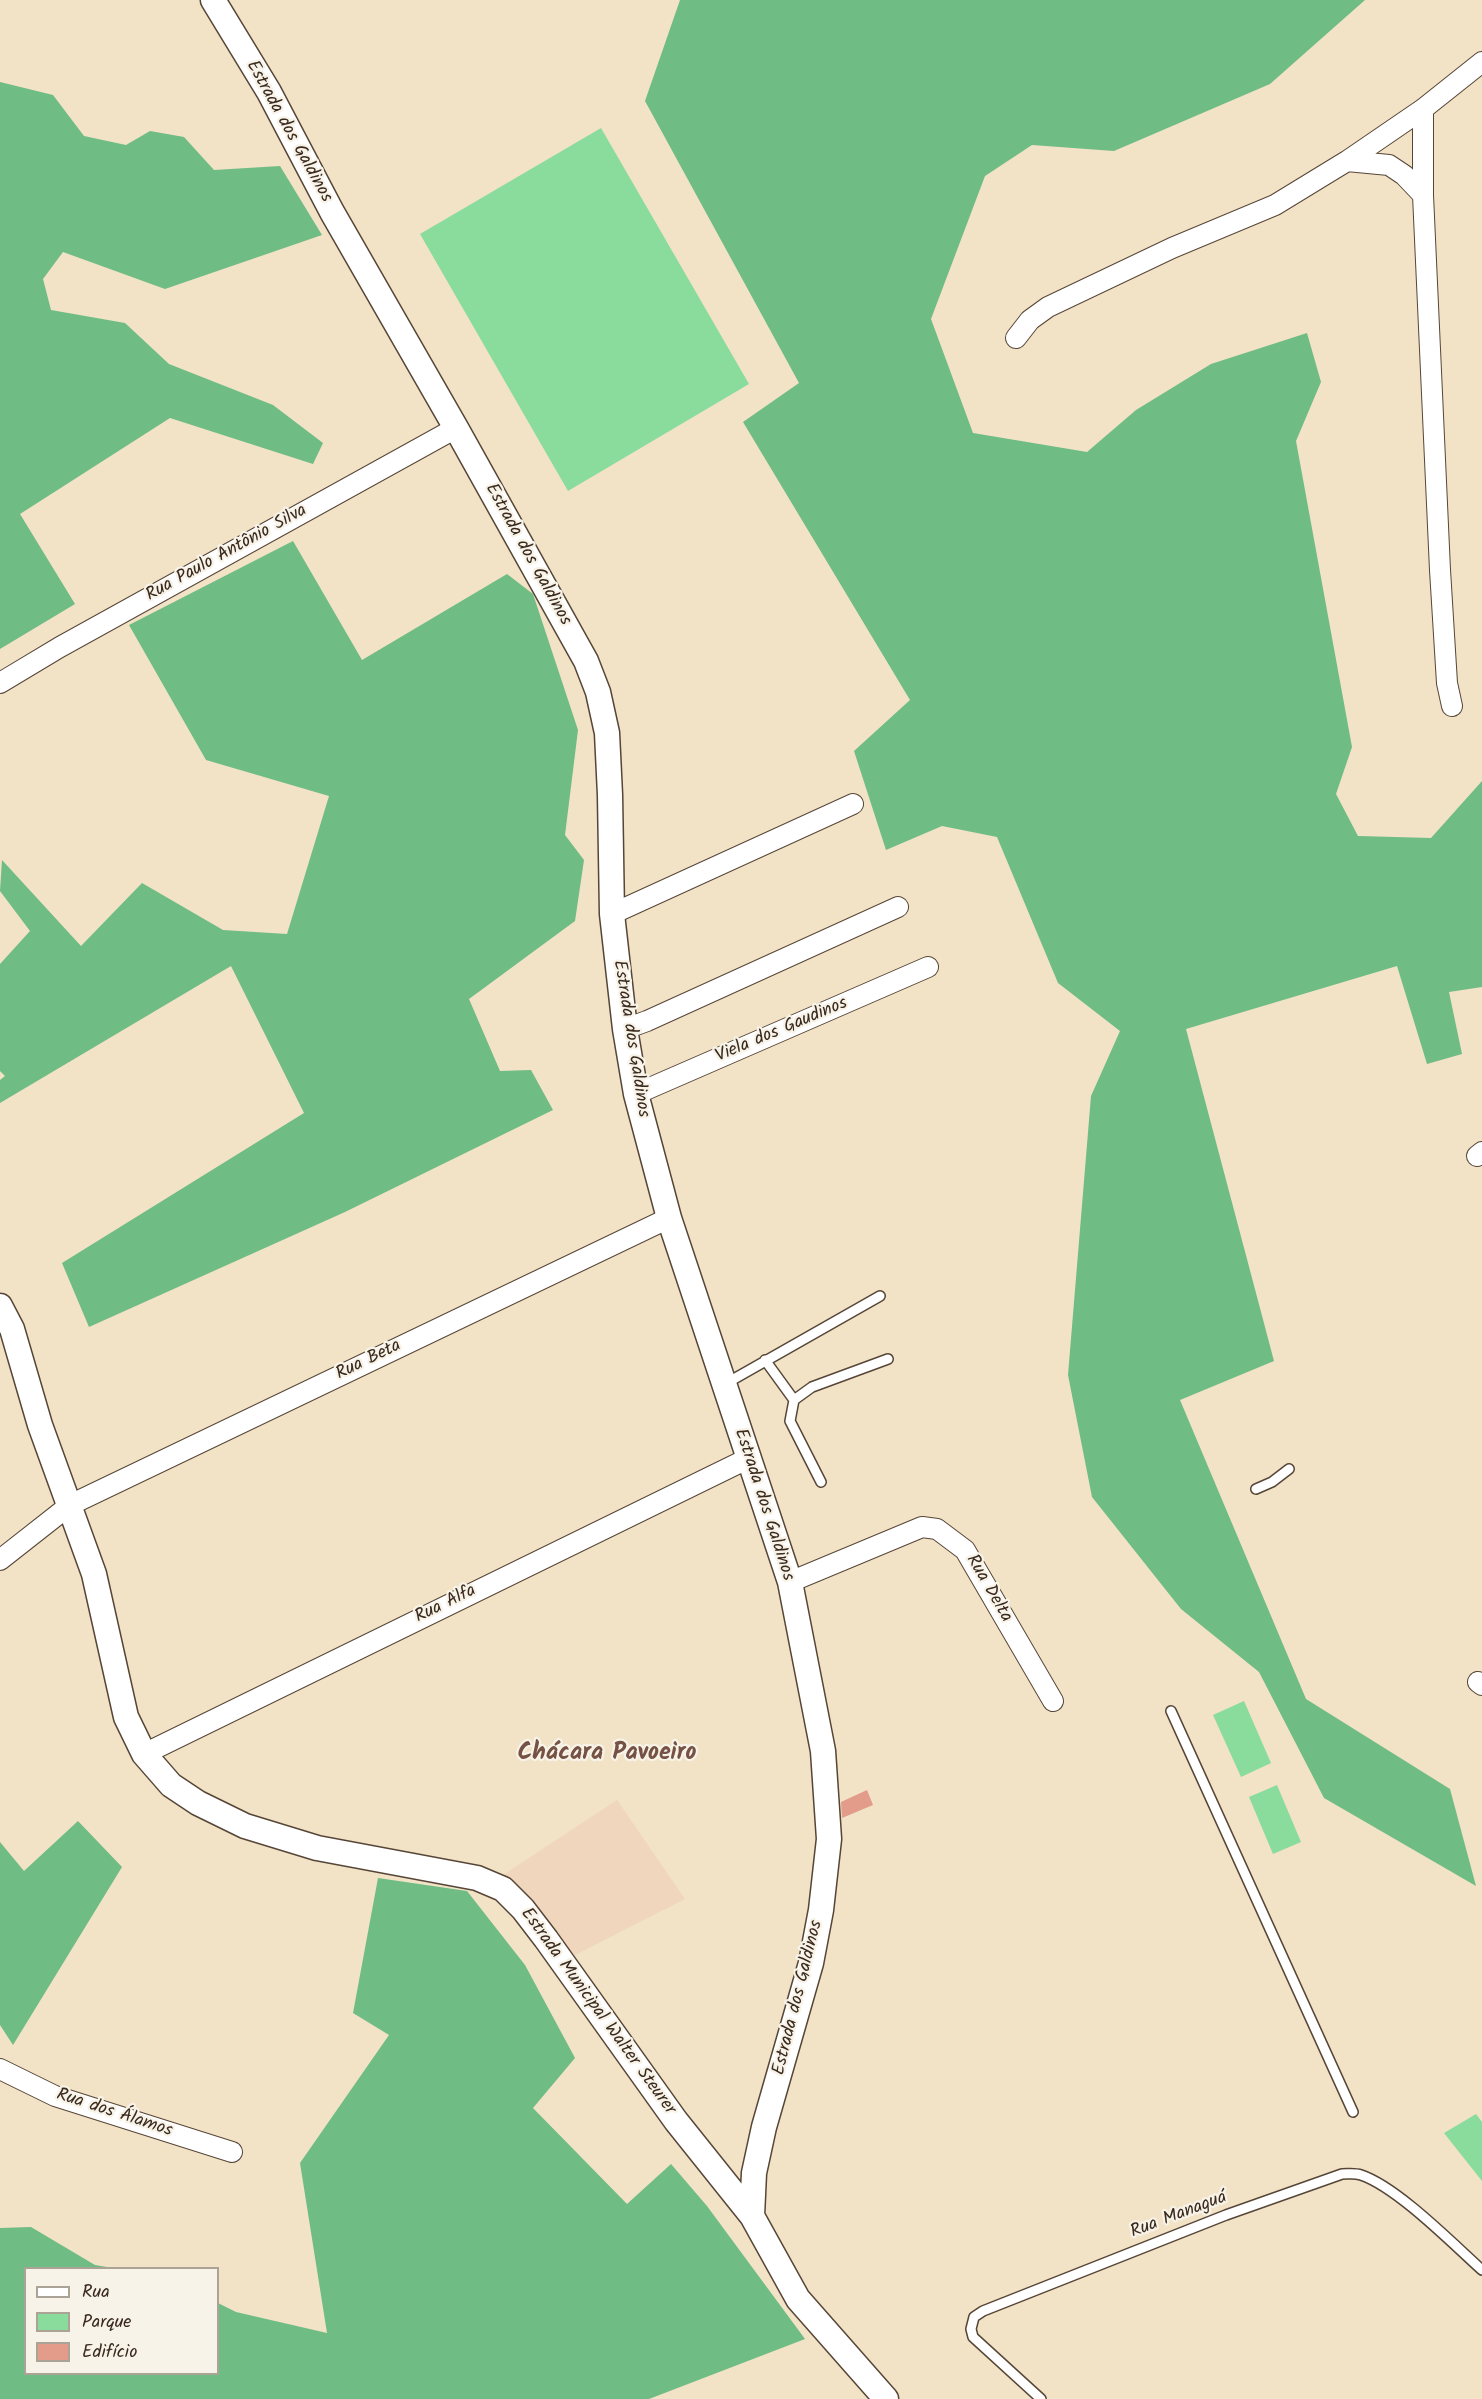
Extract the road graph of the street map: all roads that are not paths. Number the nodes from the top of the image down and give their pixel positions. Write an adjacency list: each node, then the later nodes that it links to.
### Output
1 (213, 0): 7 (street, Estrada dos Galdinos)
2 (1482, 62): 3 (street)
3 (1423, 109): 4 (street); 5 (street)
4 (1347, 161): 5 (street); 6 (street)
5 (1423, 195): 9 (street)
6 (1016, 338)
7 (456, 428): 8 (street, Rua Paulo Antônio Silva); 12 (street, Estrada dos Galdinos)
8 (0, 683)
9 (1452, 706)
10 (853, 804): 12 (street)
11 (898, 907): 14 (street)
12 (612, 914): 14 (street, Estrada dos Galdinos)
13 (928, 968): 15 (street, Viela dos Gaudinos)
14 (625, 1029): 15 (street, Estrada dos Galdinos)
15 (636, 1094): 16 (street, Estrada dos Galdinos)
16 (669, 1218): 21 (street, Estrada dos Galdinos); 27 (street, Rua Beta)
17 (880, 1296): 20 (lane)
18 (0, 1306): 27 (street, Estrada Municipal Walter Steurer)
19 (888, 1359): 22 (lane)
20 (765, 1360): 21 (lane); 22 (lane)
21 (723, 1386): 23 (street, Estrada dos Galdinos)
22 (794, 1400): 25 (lane)
23 (749, 1458): 29 (street, Estrada dos Galdinos); 32 (street, Rua Alfa)
24 (1289, 1469): 26 (lane)
25 (821, 1482)
26 (1256, 1489)
27 (70, 1505): 28 (street, Rua Beta); 32 (street, Estrada Municipal Walter Steurer)
28 (0, 1560)
29 (790, 1582): 30 (street, Rua Delta); 36 (street, Estrada dos Galdinos)
30 (1053, 1701)
31 (1171, 1711): 34 (lane)
32 (144, 1754): 36 (street, Estrada Municipal Walter Steurer)
33 (0, 2069): 35 (street, Rua dos Álamos)
34 (1353, 2112)
35 (232, 2152)
36 (752, 2216): 38 (street, Estrada Municipal Walter Steurer)
37 (1482, 2270): 39 (lane, Rua Managuá)
38 (886, 2399)
39 (1041, 2399)

